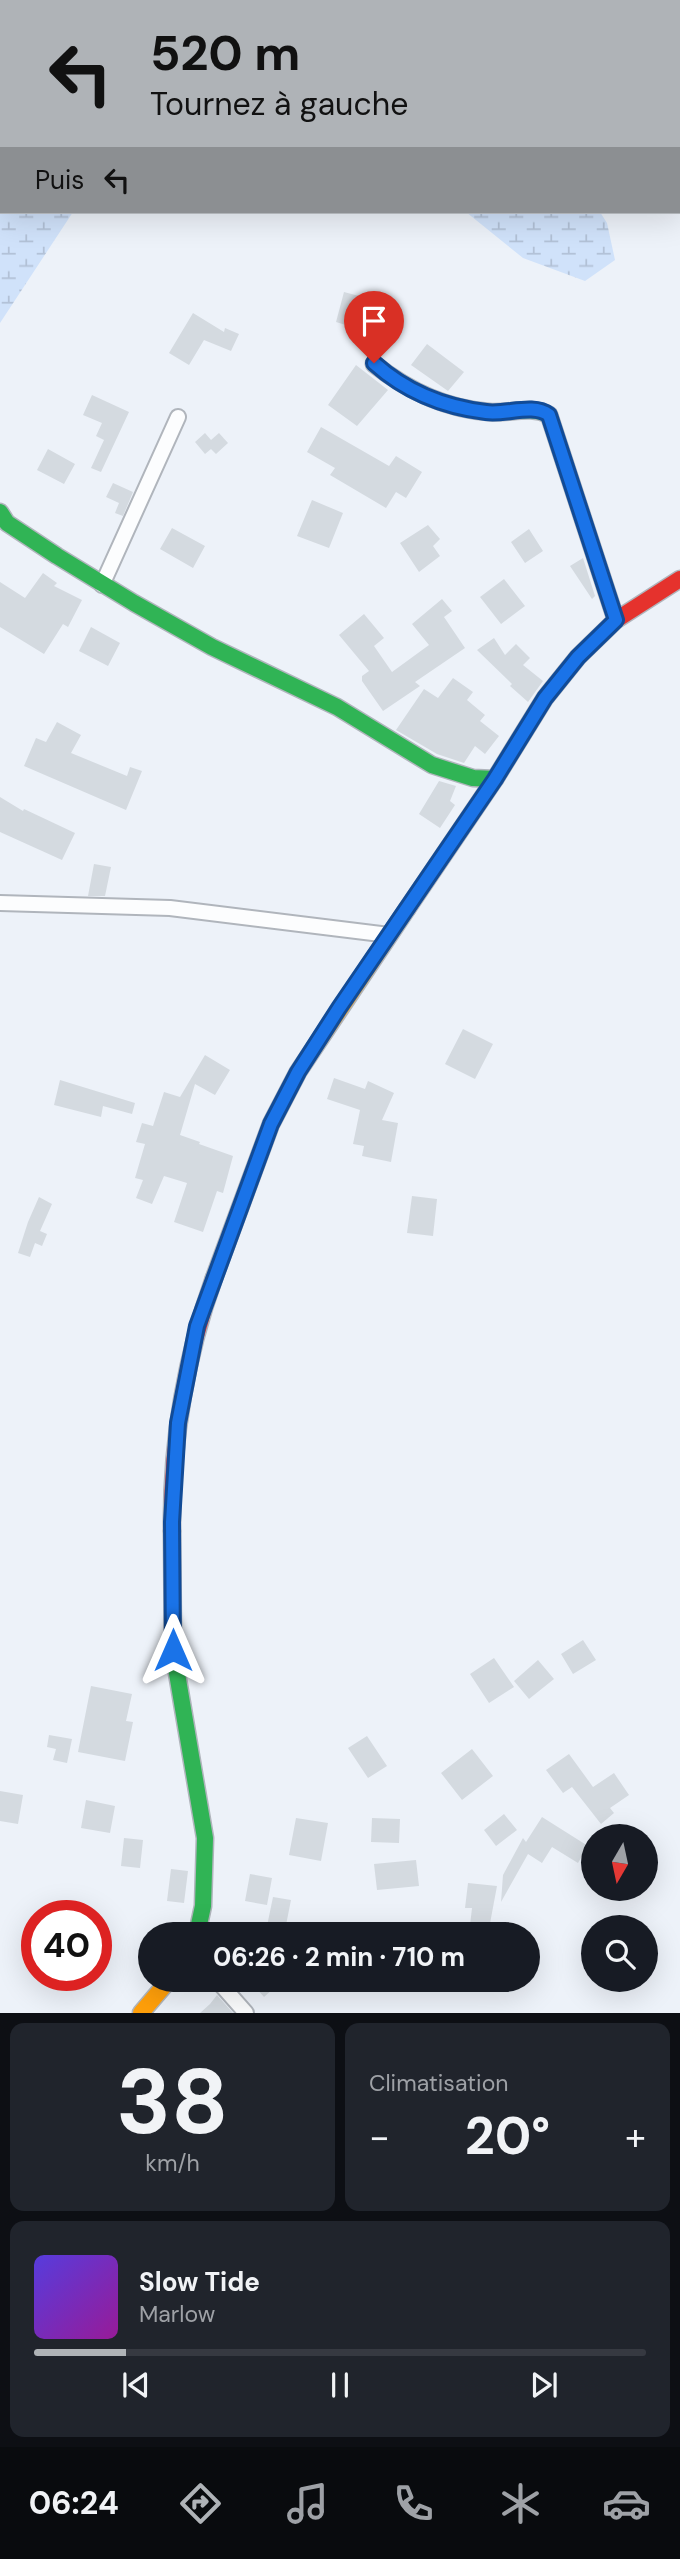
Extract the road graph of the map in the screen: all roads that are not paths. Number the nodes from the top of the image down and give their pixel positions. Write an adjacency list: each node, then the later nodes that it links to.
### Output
1 (374, 363): 6 (street)
2 (178, 417): 5 (street)
3 (0, 512): 5 (street)
4 (680, 579): 6 (street)
5 (102, 585): 7 (street)
6 (616, 620): 7 (street)
7 (495, 779): 9 (street)
8 (0, 903): 9 (street)
9 (389, 935): 10 (street)
10 (200, 1922)
11 (159, 1992): 13 (street)
12 (227, 1992): 14 (street)
13 (141, 2013)
14 (246, 2013)

